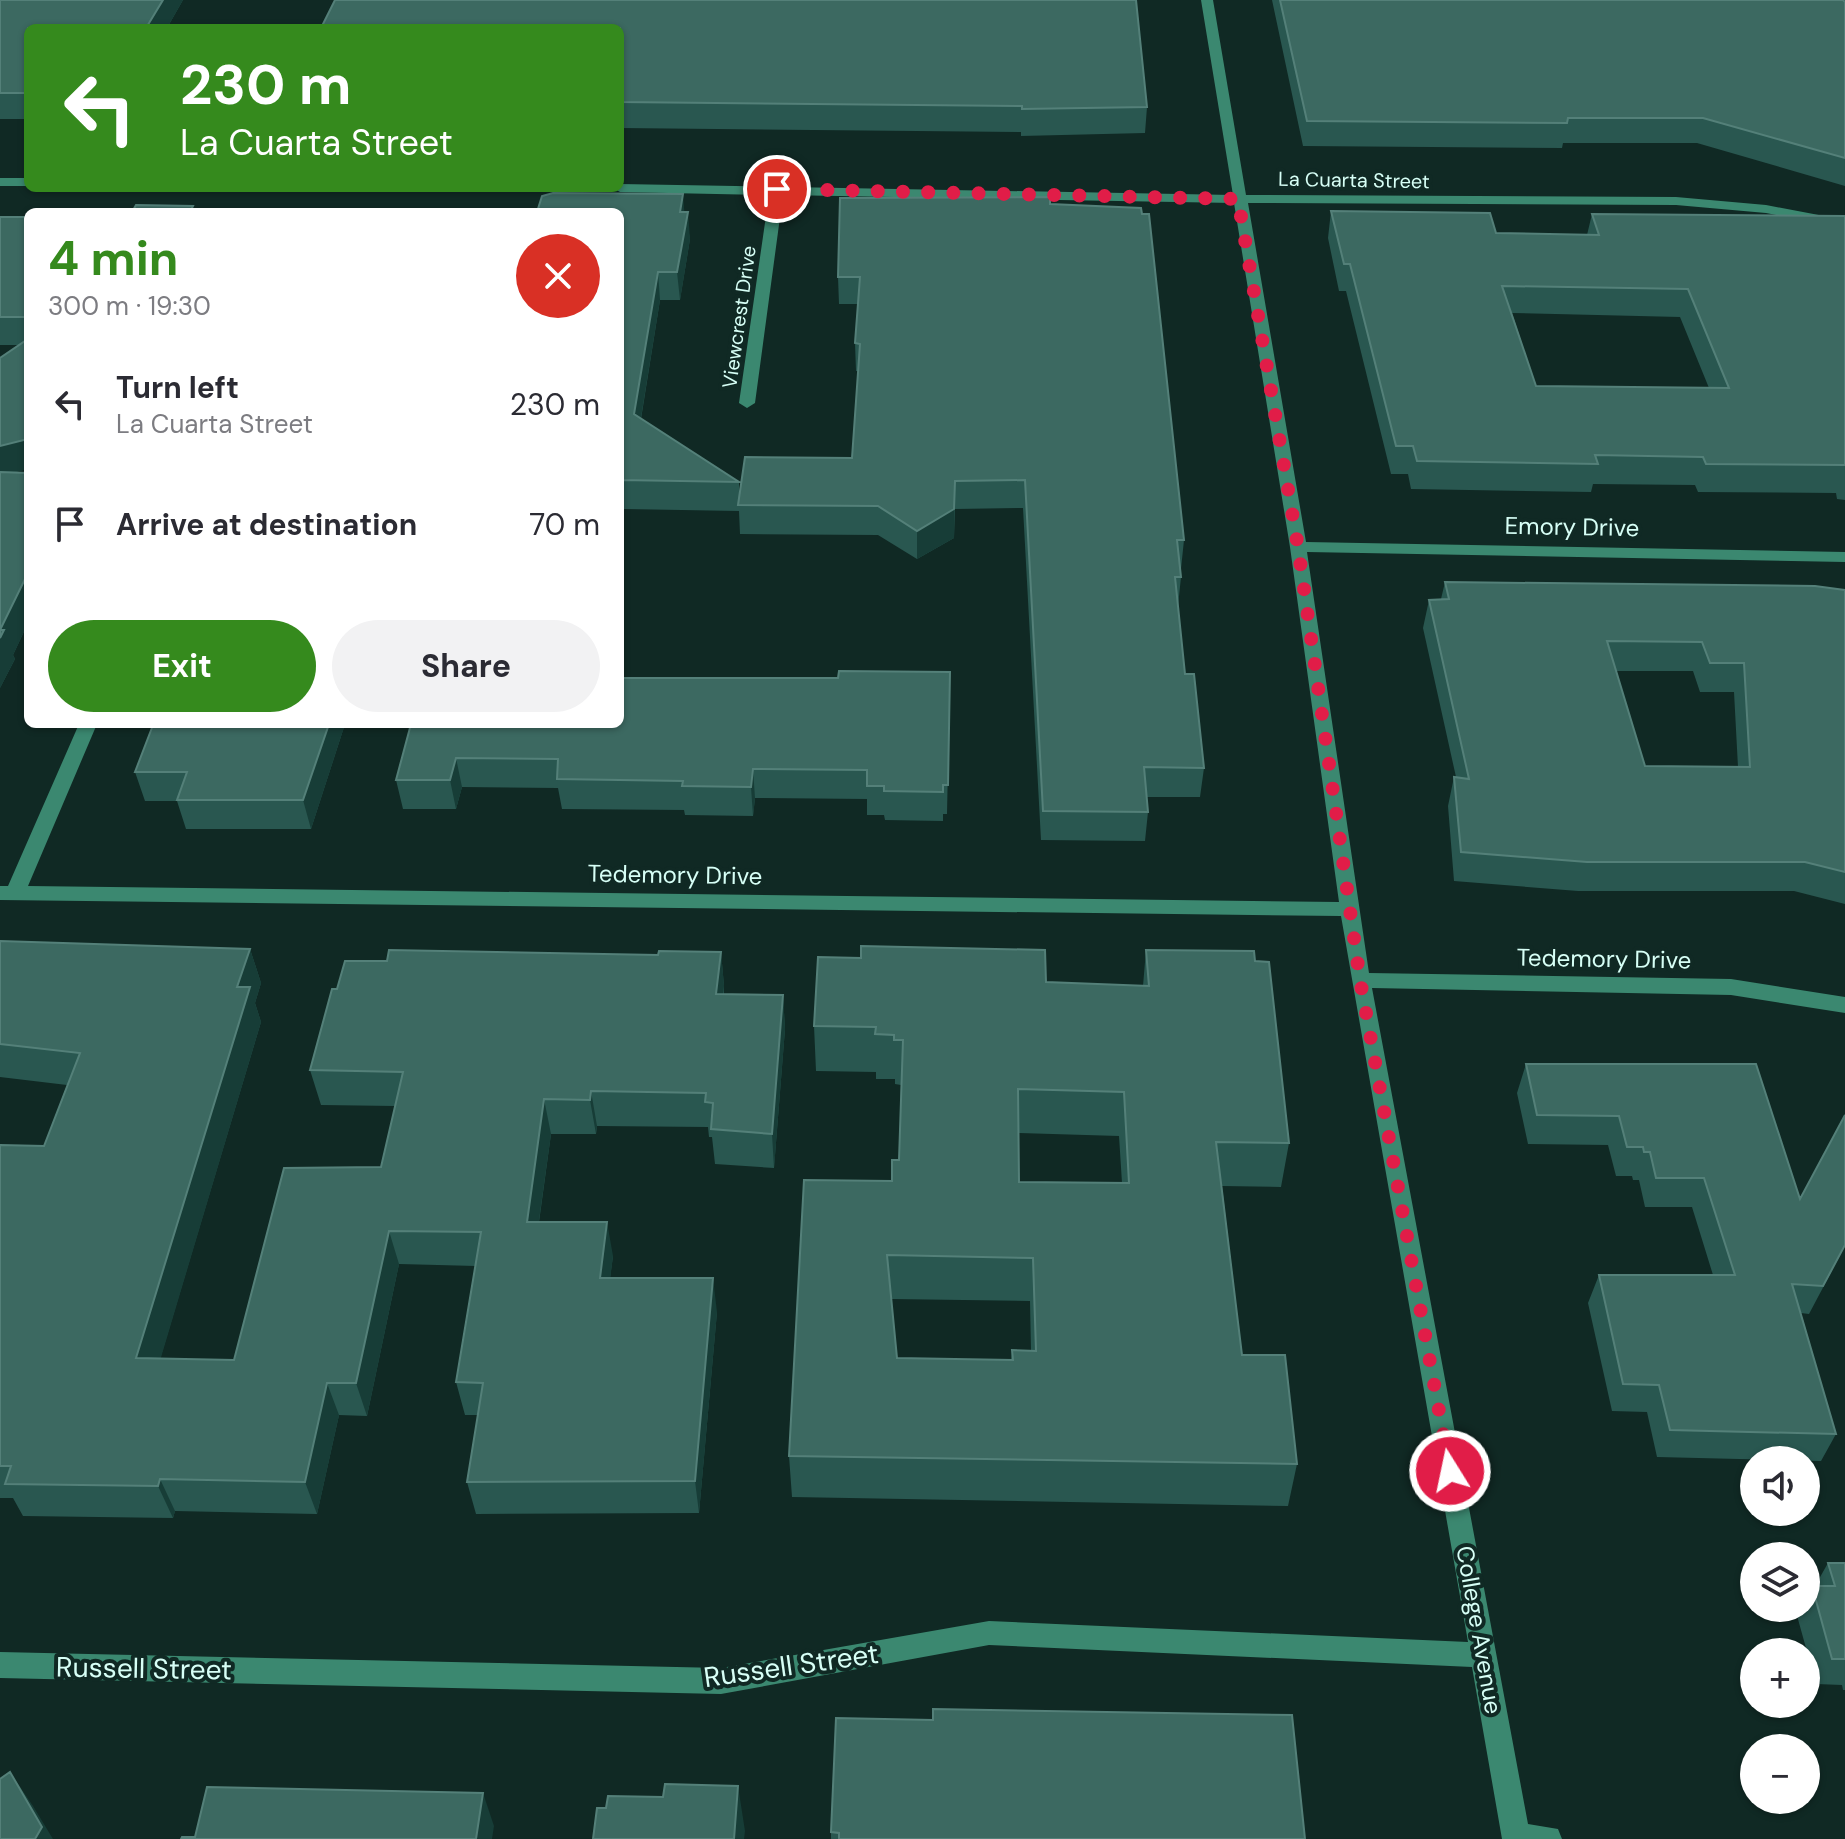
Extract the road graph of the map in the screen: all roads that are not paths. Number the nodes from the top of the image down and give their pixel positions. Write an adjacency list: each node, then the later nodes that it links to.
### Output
1 (1207, 0): 6 (street, College Avenue)
2 (0, 182): 3 (street)
3 (24, 182)
4 (624, 188): 5 (street, La Cuarta Street)
5 (777, 189): 6 (street, La Cuarta Street); 8 (street, Viewcrest Drive)
6 (1238, 199): 7 (street, La Cuarta Street); 9 (street, College Avenue)
7 (1845, 224)
8 (747, 403)
9 (1298, 547): 10 (street, Emory Drive); 13 (street, College Avenue)
10 (1845, 557)
11 (86, 728): 12 (street)
12 (8, 893): 13 (street, Tedemory Drive)
13 (1349, 909): 14 (street, College Avenue)
14 (1360, 980): 15 (street, Tedemory Drive); 16 (street, College Avenue)
15 (1845, 1005)
16 (1484, 1655): 17 (street, Russell Street); 18 (street, College Avenue)
17 (0, 1665)
18 (1516, 1839): 19 (street)
19 (1548, 1839)

